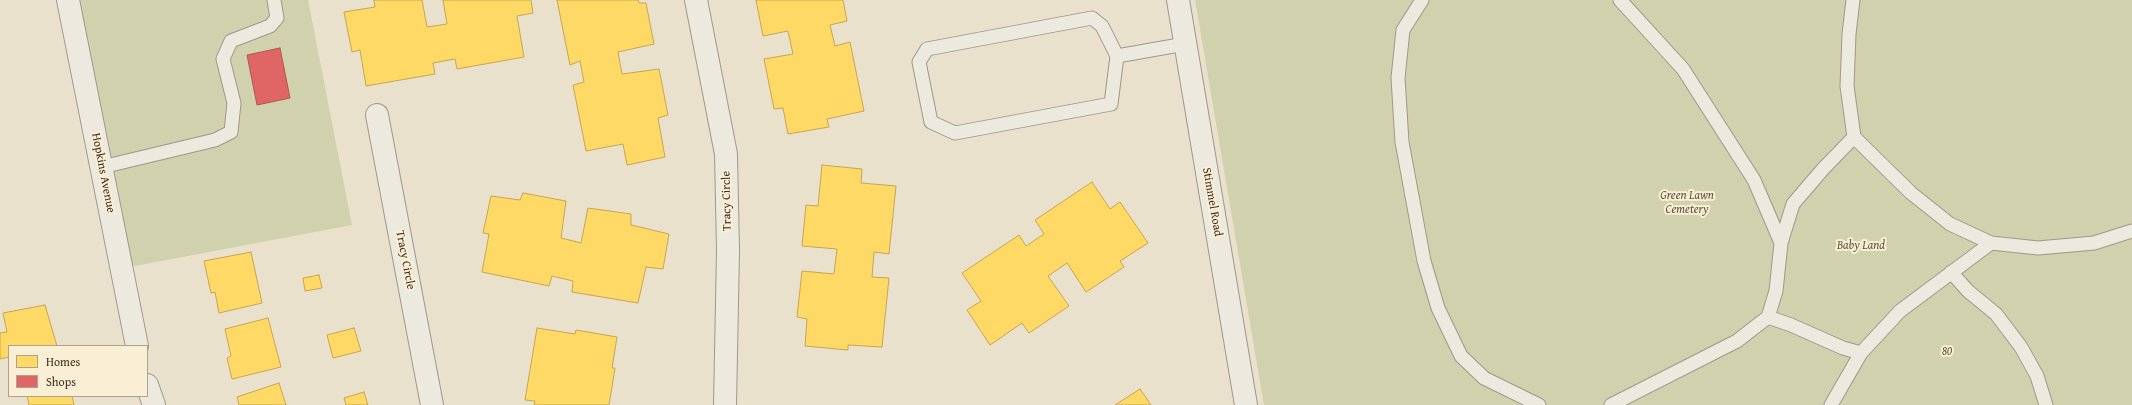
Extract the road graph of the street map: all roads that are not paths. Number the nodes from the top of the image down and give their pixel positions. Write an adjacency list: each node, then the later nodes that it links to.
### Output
1 (68, 0): 12 (street, Hopkins Avenue)
2 (274, 0): 12 (lane)
3 (696, 0): 23 (street, Tracy Circle)
4 (1178, 0): 8 (street, Stimmel Road)
5 (1422, 0): 25 (lane)
6 (1620, 0): 14 (lane)
7 (1853, 0): 11 (lane)
8 (1185, 44): 9 (lane); 24 (street, Stimmel Road)
9 (1117, 56): 9 (lane)
10 (377, 115): 22 (street, Tracy Circle)
11 (1854, 137): 14 (lane); 15 (lane)
12 (102, 167): 18 (street, Hopkins Avenue)
13 (2132, 231): 15 (lane)
14 (1781, 243): 17 (lane)
15 (1991, 243): 16 (lane)
16 (1951, 272): 19 (lane); 28 (lane)
17 (1768, 317): 19 (lane); 26 (lane)
18 (137, 345)
19 (1861, 353): 27 (lane)
20 (148, 388): 21 (street)
21 (154, 405)
22 (432, 405)
23 (725, 405)
24 (1246, 405)
25 (1539, 405)
26 (1611, 405)
27 (1831, 405)
28 (2046, 405)

